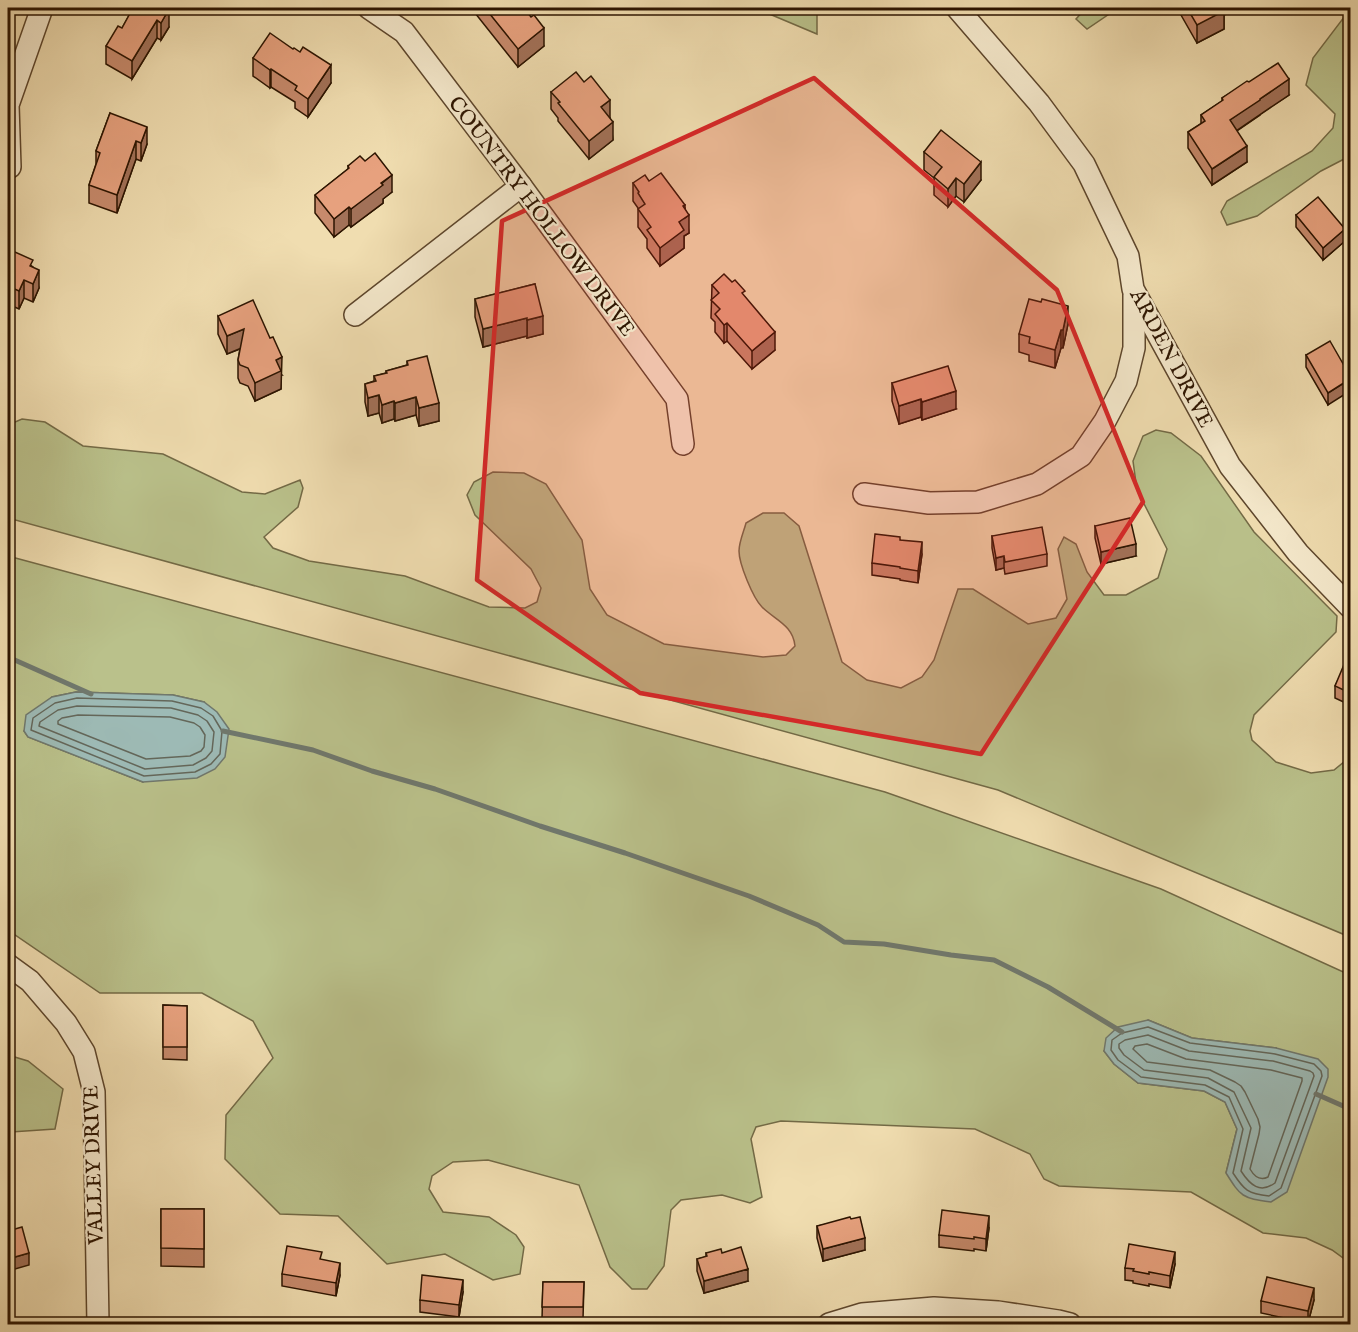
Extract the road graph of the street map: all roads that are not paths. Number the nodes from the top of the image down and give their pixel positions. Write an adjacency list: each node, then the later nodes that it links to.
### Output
1 (42, 8): 4 (street)
2 (369, 8): 5 (street, COUNTRY HOLLOW DRIVE)
3 (957, 8): 6 (street, ARDEN DRIVE)
4 (10, 167)
5 (520, 186): 7 (street); 8 (street, COUNTRY HOLLOW DRIVE)
6 (1133, 289): 9 (street); 10 (street, ARDEN DRIVE)
7 (355, 315)
8 (683, 444)
9 (864, 494)
10 (1350, 607)
11 (8, 965): 12 (street, VALLEY DRIVE)
12 (98, 1324)
13 (834, 1324): 14 (street)
14 (1070, 1324)

